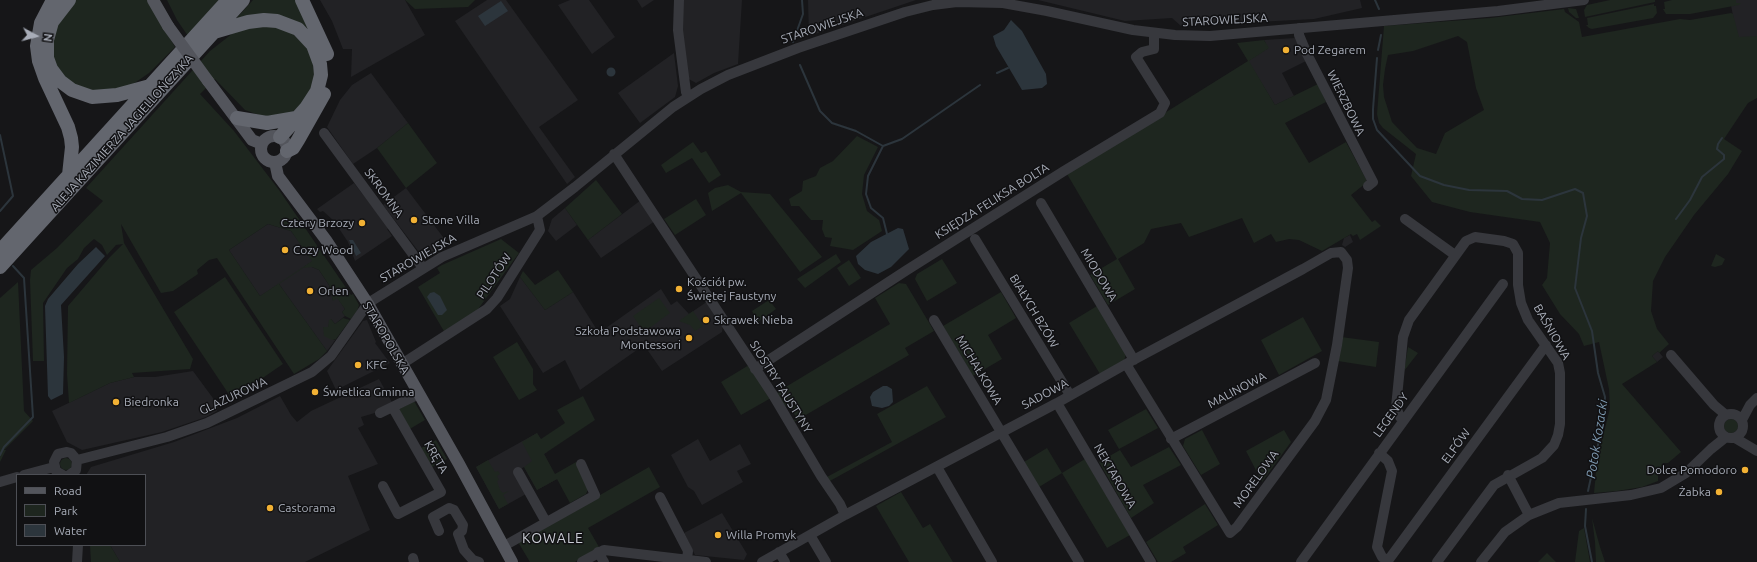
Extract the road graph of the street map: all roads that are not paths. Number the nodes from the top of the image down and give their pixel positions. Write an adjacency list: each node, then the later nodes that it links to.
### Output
1 (53, 0): 24 (highway)
2 (69, 0): 14 (highway)
3 (153, 0): 16 (main road, bridge)
4 (228, 0): 14 (highway, ALEJA KAZIMIERZA JAGIELLOŃCZYKA)
5 (243, 0): 12 (highway, ALEJA KAZIMIERZA JAGIELLOŃCZYKA)
6 (302, 0): 21 (highway)
7 (679, 0): 15 (street)
8 (1584, 0): 11 (street, STAROWIEJSKA)
9 (982, 1): 10 (street, STAROWIEJSKA); 13 (street, STAROWIEJSKA)
10 (933, 3): 15 (street, STAROWIEJSKA)
11 (1299, 28): 13 (street, STAROWIEJSKA); 25 (street, WIERZBOWA)
12 (214, 32): 17 (highway); 33 (highway, ALEJA KAZIMIERZA JAGIELLOŃCZYKA)
13 (1154, 33): 43 (street, KSIĘDZA FELIKSA BOLTA)
14 (150, 86): 24 (highway, ALEJA KAZIMIERZA JAGIELLOŃCZYKA)
15 (688, 96): 22 (street, STAROWIEJSKA)
16 (237, 118): 17 (highway); 20 (main road)
17 (296, 118): 19 (highway)
18 (324, 133): 34 (street, SKROMNA)
19 (280, 137): 20 (main road); 21 (main road)
20 (262, 144): 23 (main road, STAROPOLSKA)
21 (287, 151): 23 (main road)
22 (614, 154): 27 (street, STAROWIEJSKA); 43 (street, SIOSTRY FAUSTYNY)
23 (274, 162): 36 (main road, STAROPOLSKA)
24 (69, 175): 30 (highway, ALEJA KAZIMIERZA JAGIELLOŃCZYKA)
25 (1368, 186)
26 (1041, 203): 41 (street, MIODOWA)
27 (537, 216): 34 (street, STAROWIEJSKA); 40 (street, PILOTÓW)
28 (1405, 219): 32 (street)
29 (975, 239): 45 (street, BIAŁYCH BZÓW)
30 (0, 251)
31 (1341, 252): 41 (street, SADOWA); 54 (street, MORELOWA)
32 (1455, 255): 38 (street, BAŚNIOWA); 51 (street, BAŚNIOWA)
33 (0, 267)
34 (423, 268): 36 (street, STAROWIEJSKA)
35 (1503, 284): 51 (street, LEGENDY)
36 (368, 304): 44 (main road, STAROPOLSKA); 57 (street, GLAZUROWA)
37 (934, 320): 52 (street, MICHAŁKOWA)
38 (1546, 345): 65 (street, BAŚNIOWA); 94 (street, ELFÓW)
39 (1671, 355): 50 (street)
40 (408, 360)
41 (1130, 362): 45 (street, SADOWA); 54 (street, MORELOWA)
42 (1315, 363): 54 (street, MALINOWA)
43 (755, 369): 70 (street, SIOSTRY FAUSTYNY)
44 (419, 394): 48 (street); 76 (main road, STAROPOLSKA)
45 (1070, 395): 47 (street, SADOWA)
46 (1754, 401): 50 (street)
47 (1057, 402): 52 (street, SADOWA); 92 (street, NEKTAROWA)
48 (393, 408): 49 (street); 68 (street, KRĘTA)
49 (380, 413)
50 (1731, 417): 53 (street); 53 (street)
51 (1404, 420): 56 (street, LEGENDY)
52 (1001, 433): 60 (street, SADOWA); 91 (street)
53 (1731, 434): 55 (street); 71 (street)
54 (1171, 439)
55 (1756, 450)
56 (1379, 453): 93 (street, LEGENDY); 94 (street)
57 (77, 460): 59 (street); 64 (street)
58 (581, 464): 72 (street)
59 (54, 467): 62 (street); 63 (street)
60 (937, 467): 70 (street, SADOWA); 90 (street)
61 (518, 472): 72 (street)
62 (28, 474)
63 (60, 474)
64 (70, 474)
65 (1508, 475): 71 (street); 95 (street, BAŚNIOWA)
66 (16, 477): 67 (street)
67 (0, 482)
68 (382, 486)
69 (660, 497): 79 (street)
70 (845, 514): 74 (street, SADOWA)
71 (1529, 514): 96 (street)
72 (546, 522): 76 (street)
73 (439, 531): 81 (street)
74 (810, 535): 78 (street, SADOWA); 89 (street)
75 (78, 546): 80 (street)
76 (504, 546): 82 (main road, STAROPOLSKA)
77 (598, 552): 79 (street); 83 (street); 84 (street)
78 (779, 552): 87 (street, SADOWA); 88 (street)
79 (687, 559): 85 (street)
80 (77, 562)
81 (478, 562)
82 (512, 562)
83 (582, 562)
84 (604, 562)
85 (703, 562): 86 (street)
86 (706, 562)
87 (762, 562)
88 (785, 562)
89 (826, 562)
90 (992, 562)
91 (1079, 562)
92 (1151, 562)
93 (1301, 562)
94 (1388, 562)
95 (1437, 562)
96 (1481, 562)

